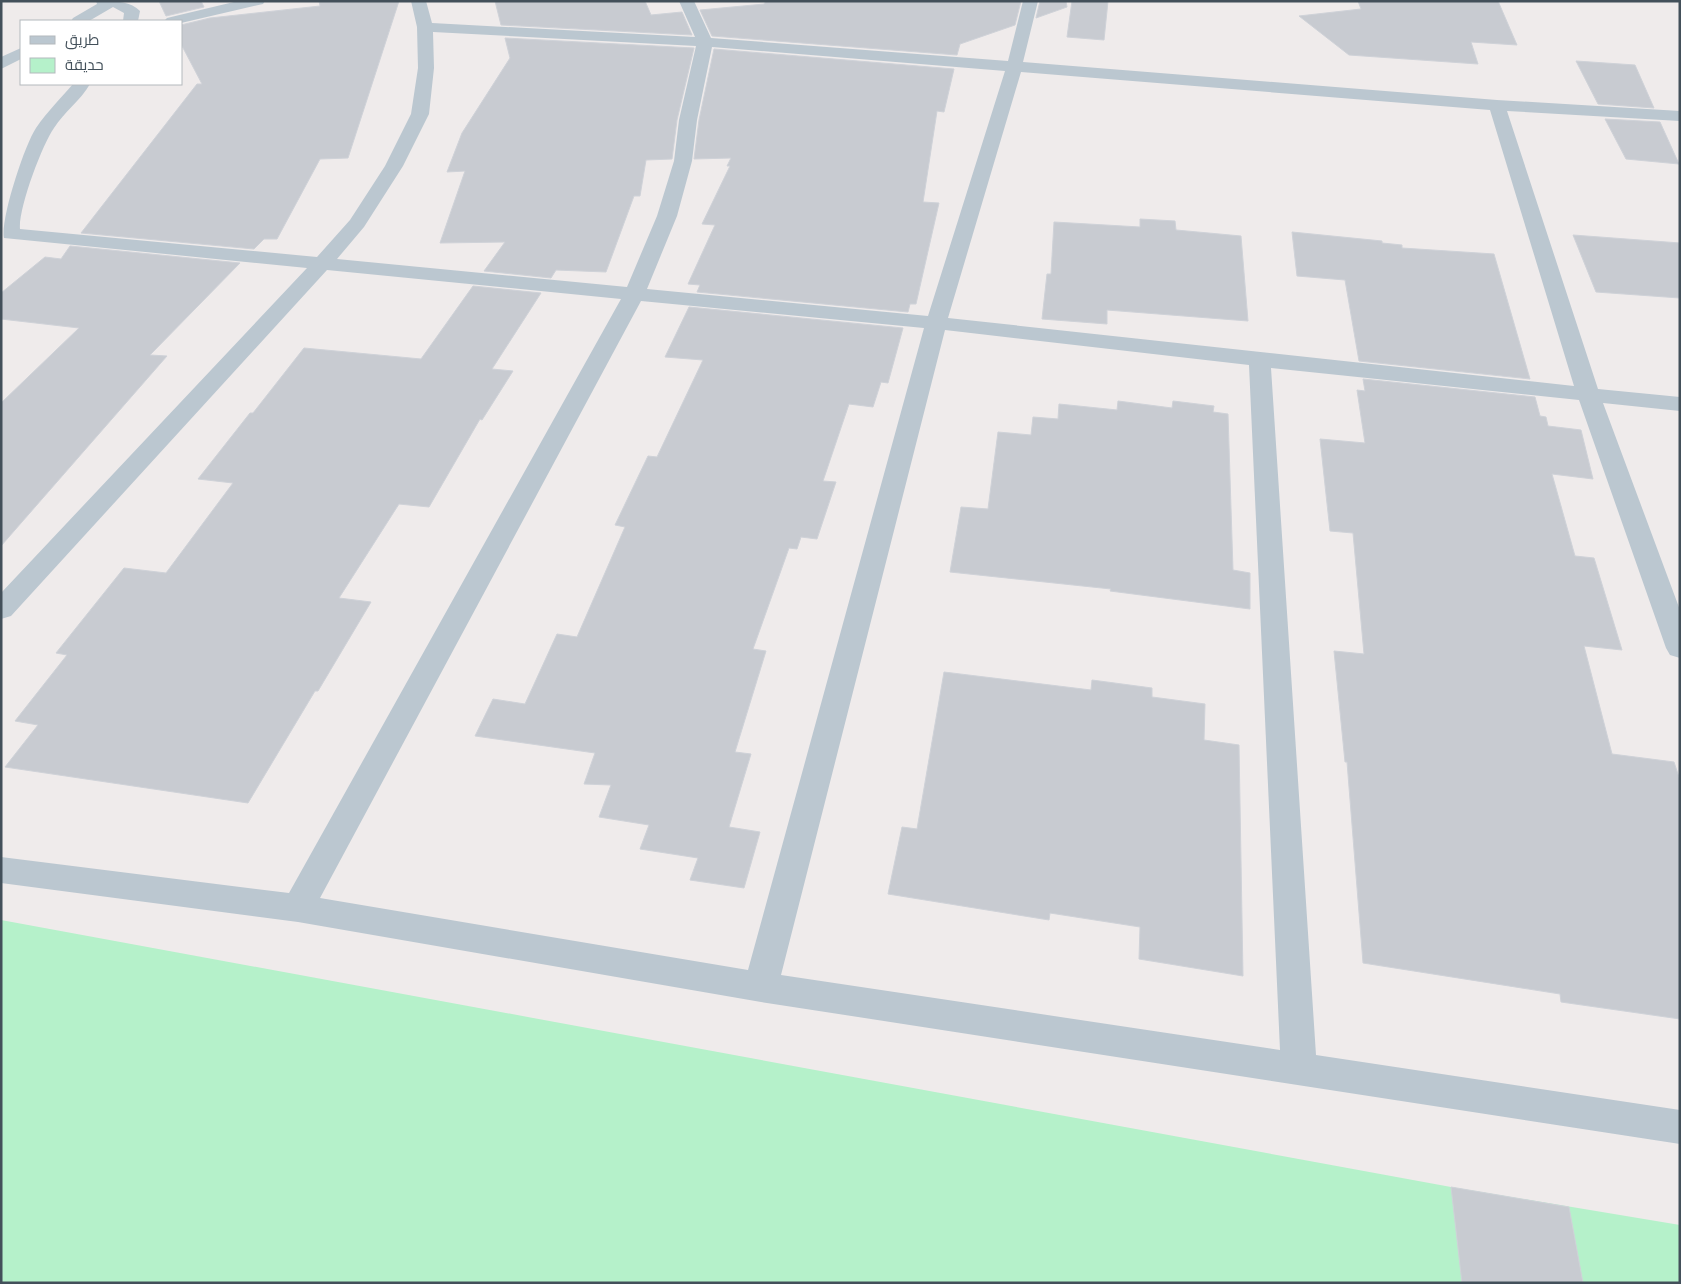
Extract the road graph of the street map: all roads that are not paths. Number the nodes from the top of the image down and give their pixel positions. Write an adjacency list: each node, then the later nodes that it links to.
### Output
1 (103, 1): 6 (street)
2 (258, 1): 9 (street)
3 (418, 1): 10 (street)
4 (686, 1): 11 (street)
5 (1031, 1): 14 (street)
6 (113, 2): 7 (street); 8 (street)
7 (80, 20)
8 (130, 20)
9 (176, 20)
10 (425, 27): 11 (street); 19 (street)
11 (706, 42): 14 (street); 20 (street)
12 (20, 54): 13 (street)
13 (1, 64)
14 (1014, 68): 16 (street); 21 (street)
15 (81, 85): 18 (street)
16 (1497, 105): 17 (street); 23 (street)
17 (1680, 116)
18 (6, 231): 19 (street)
19 (323, 263): 20 (street); 25 (street)
20 (635, 293): 21 (street); 28 (street)
21 (936, 323): 22 (street); 29 (street)
22 (1260, 360): 23 (street); 30 (street)
23 (1588, 394): 24 (street); 26 (street)
24 (1680, 404)
25 (1, 610)
26 (1680, 648)
27 (1, 870): 28 (street)
28 (298, 908): 29 (street)
29 (761, 987): 30 (street)
30 (1299, 1068): 31 (street)
31 (1680, 1127)

